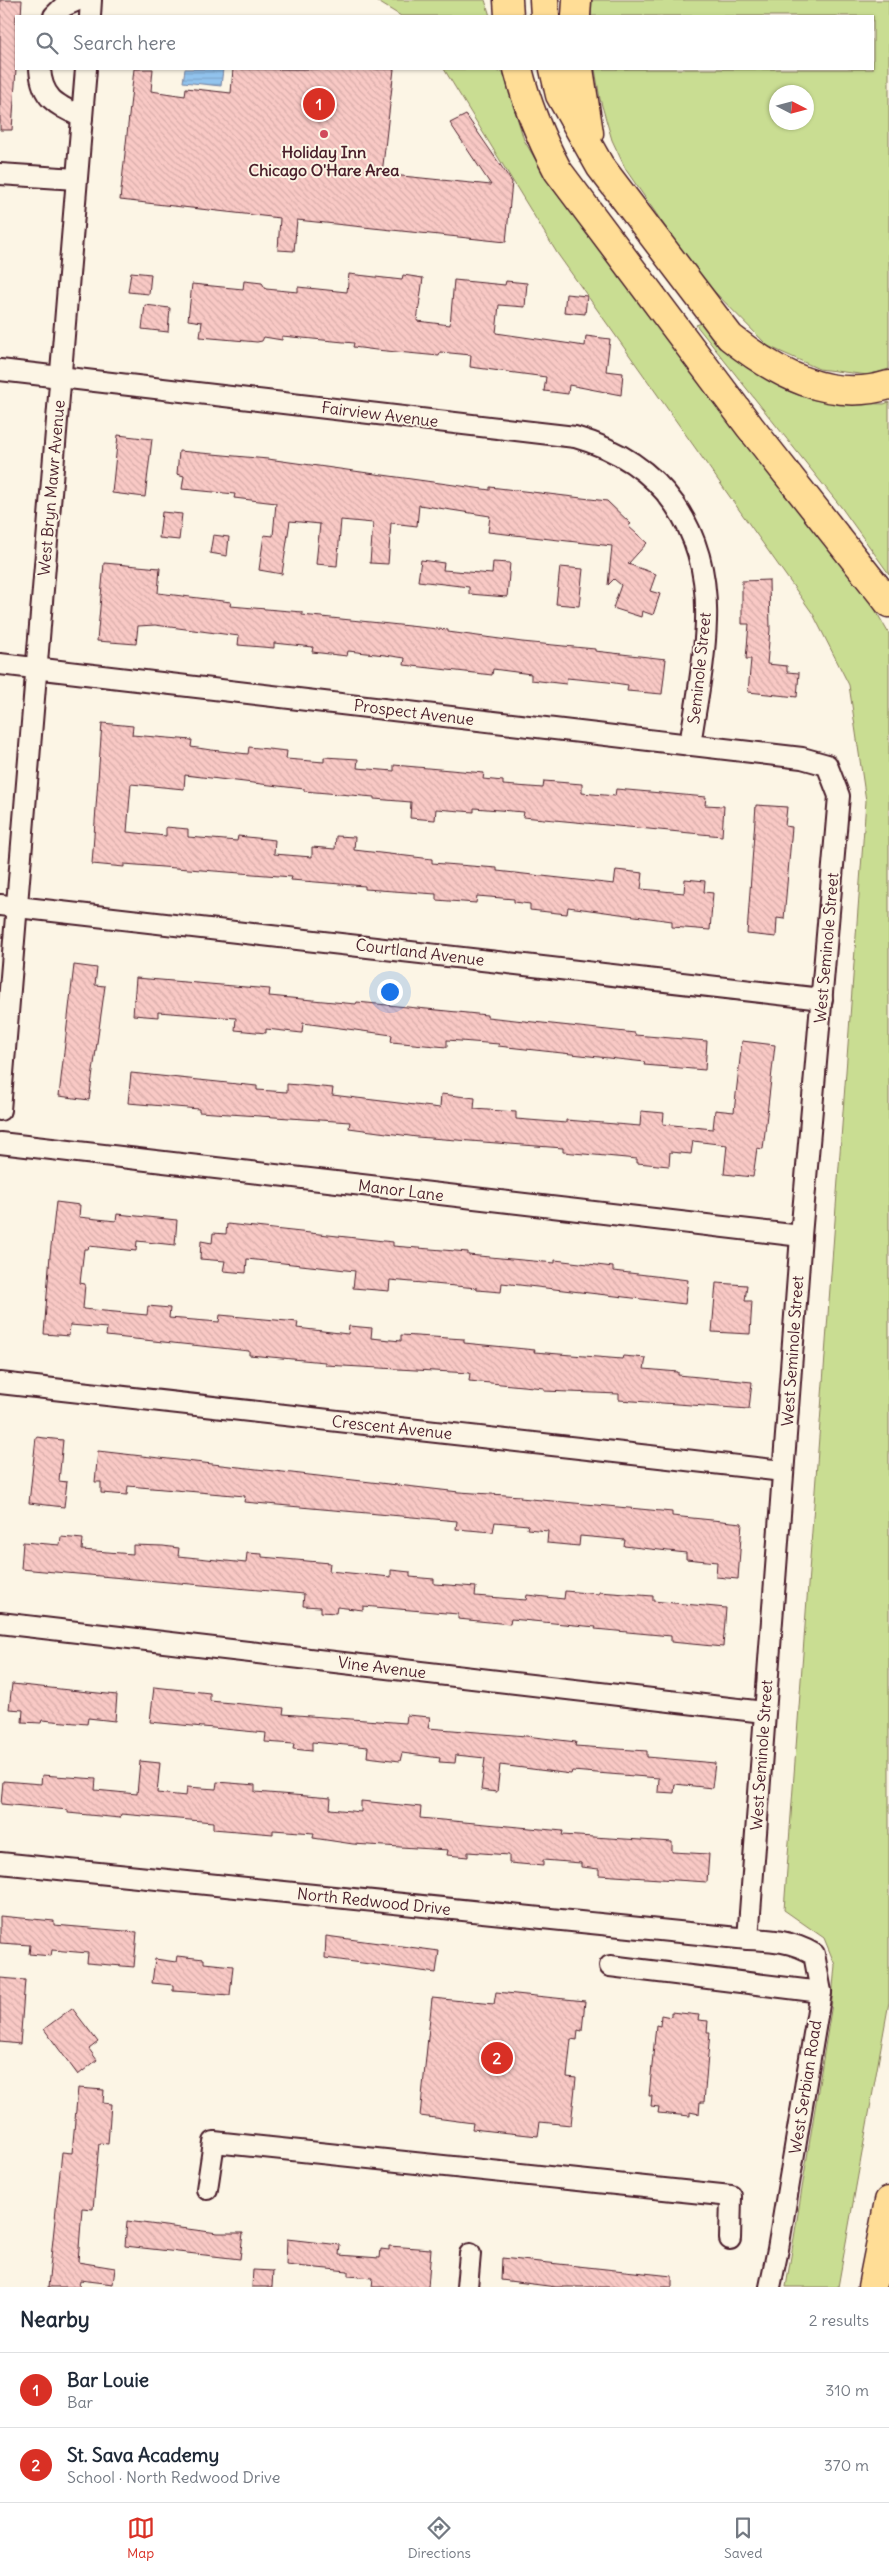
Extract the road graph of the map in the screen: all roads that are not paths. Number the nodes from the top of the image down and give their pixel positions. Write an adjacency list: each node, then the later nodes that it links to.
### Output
1 (78, 0): 5 (street)
2 (91, 0): 6 (street)
3 (544, 0): 7 (highway)
4 (577, 0): 8 (highway)
5 (55, 15)
6 (90, 15)
7 (545, 15)
8 (576, 15)
9 (40, 70): 14 (street)
10 (86, 70): 14 (street, West Bryn Mawr Avenue)
11 (518, 70): 22 (highway)
12 (554, 70): 15 (highway)
13 (579, 70): 15 (highway)
14 (82, 117): 17 (street, West Bryn Mawr Avenue)
15 (593, 154): 20 (highway)
16 (0, 174): 17 (street)
17 (76, 179): 19 (street, West Bryn Mawr Avenue)
18 (0, 370): 19 (street, Fairview Avenue)
19 (60, 376): 21 (street, Fairview Avenue); 24 (street, West Bryn Mawr Avenue)
20 (889, 385)
21 (701, 561): 25 (street, Seminole Street)
22 (889, 603)
23 (0, 664): 24 (street, Prospect Avenue)
24 (36, 668): 25 (street, Prospect Avenue); 27 (street, West Bryn Mawr Avenue)
25 (690, 745): 26 (street, Prospect Avenue)
26 (827, 765): 28 (street, West Seminole Street)
27 (8, 906): 28 (street, Courtland Avenue); 29 (street, West Bryn Mawr Avenue)
28 (822, 998): 31 (street, West Seminole Street)
29 (0, 1110)
30 (0, 1143): 31 (street, Manor Lane)
31 (801, 1236): 33 (street, West Seminole Street)
32 (0, 1383): 33 (street, Crescent Avenue)
33 (783, 1471): 35 (street, West Seminole Street)
34 (0, 1623): 35 (street, Vine Avenue)
35 (764, 1712): 37 (street, West Seminole Street)
36 (0, 1863): 37 (street, North Redwood Drive)
37 (748, 1939): 39 (street, West Serbian Road)
38 (610, 1966): 39 (street)
39 (821, 1992): 45 (street, West Serbian Road)
40 (207, 2189): 42 (street)
41 (889, 2201): 46 (highway)
42 (730, 2239)
43 (470, 2254): 44 (street)
44 (467, 2287)
45 (770, 2287)
46 (872, 2287)

